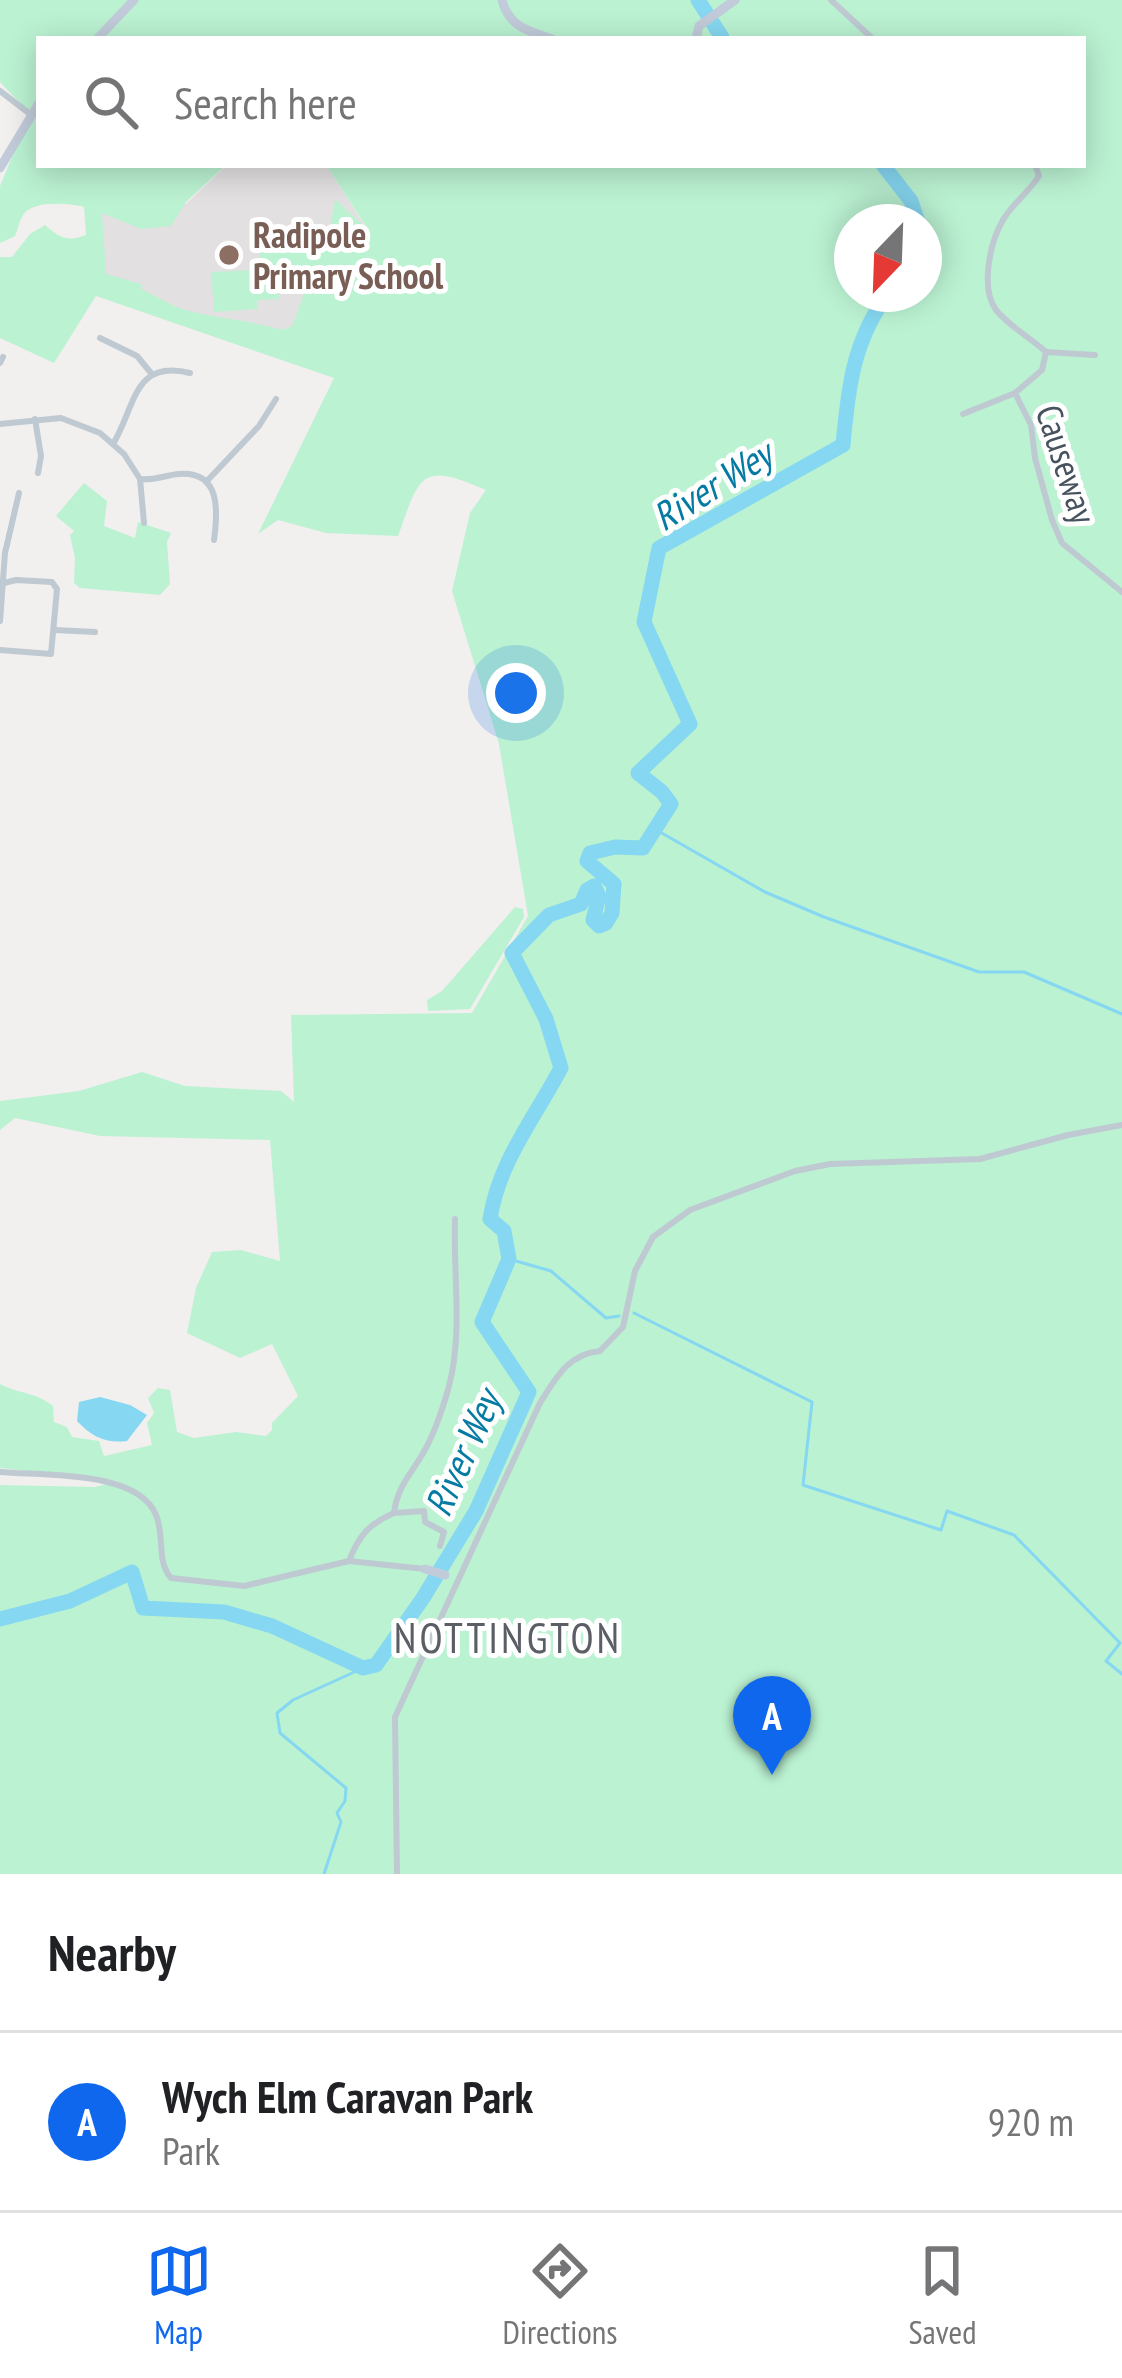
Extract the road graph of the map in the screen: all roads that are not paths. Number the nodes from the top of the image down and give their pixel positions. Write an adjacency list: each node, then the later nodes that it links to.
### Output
1 (134, 0): 5 (street)
2 (502, 0): 6 (street)
3 (735, 0): 7 (street)
4 (831, 0): 8 (street)
5 (100, 36)
6 (544, 36)
7 (698, 36)
8 (870, 36)
9 (0, 91): 11 (street)
10 (36, 107): 11 (street)
11 (30, 114): 12 (street)
12 (0, 168)
13 (1036, 168): 15 (street, Causeway)
14 (100, 338): 18 (street)
15 (1046, 352): 16 (street); 19 (street, Causeway)
16 (1095, 356)
17 (190, 373): 18 (street)
18 (151, 374): 24 (street)
19 (1015, 393): 21 (street); 32 (street, Causeway)
20 (275, 399): 27 (street)
21 (963, 414)
22 (35, 418): 23 (street); 24 (street); 25 (street)
23 (0, 424)
24 (113, 444): 26 (street)
25 (38, 473)
26 (140, 479): 27 (street); 29 (street)
27 (206, 482): 30 (street)
28 (19, 493): 31 (street)
29 (144, 523)
30 (214, 540)
31 (1, 583): 33 (street); 34 (street)
32 (1122, 592)
33 (0, 621)
34 (56, 630): 35 (street); 36 (street)
35 (94, 632)
36 (0, 651)
37 (1122, 1125): 45 (street)
38 (454, 1219): 40 (street)
39 (0, 1472): 42 (street)
40 (394, 1513): 41 (street); 42 (street)
41 (440, 1546)
42 (349, 1561): 43 (street)
43 (424, 1569): 44 (street)
44 (445, 1575): 45 (street)
45 (456, 1583): 46 (street)
46 (397, 1874)

